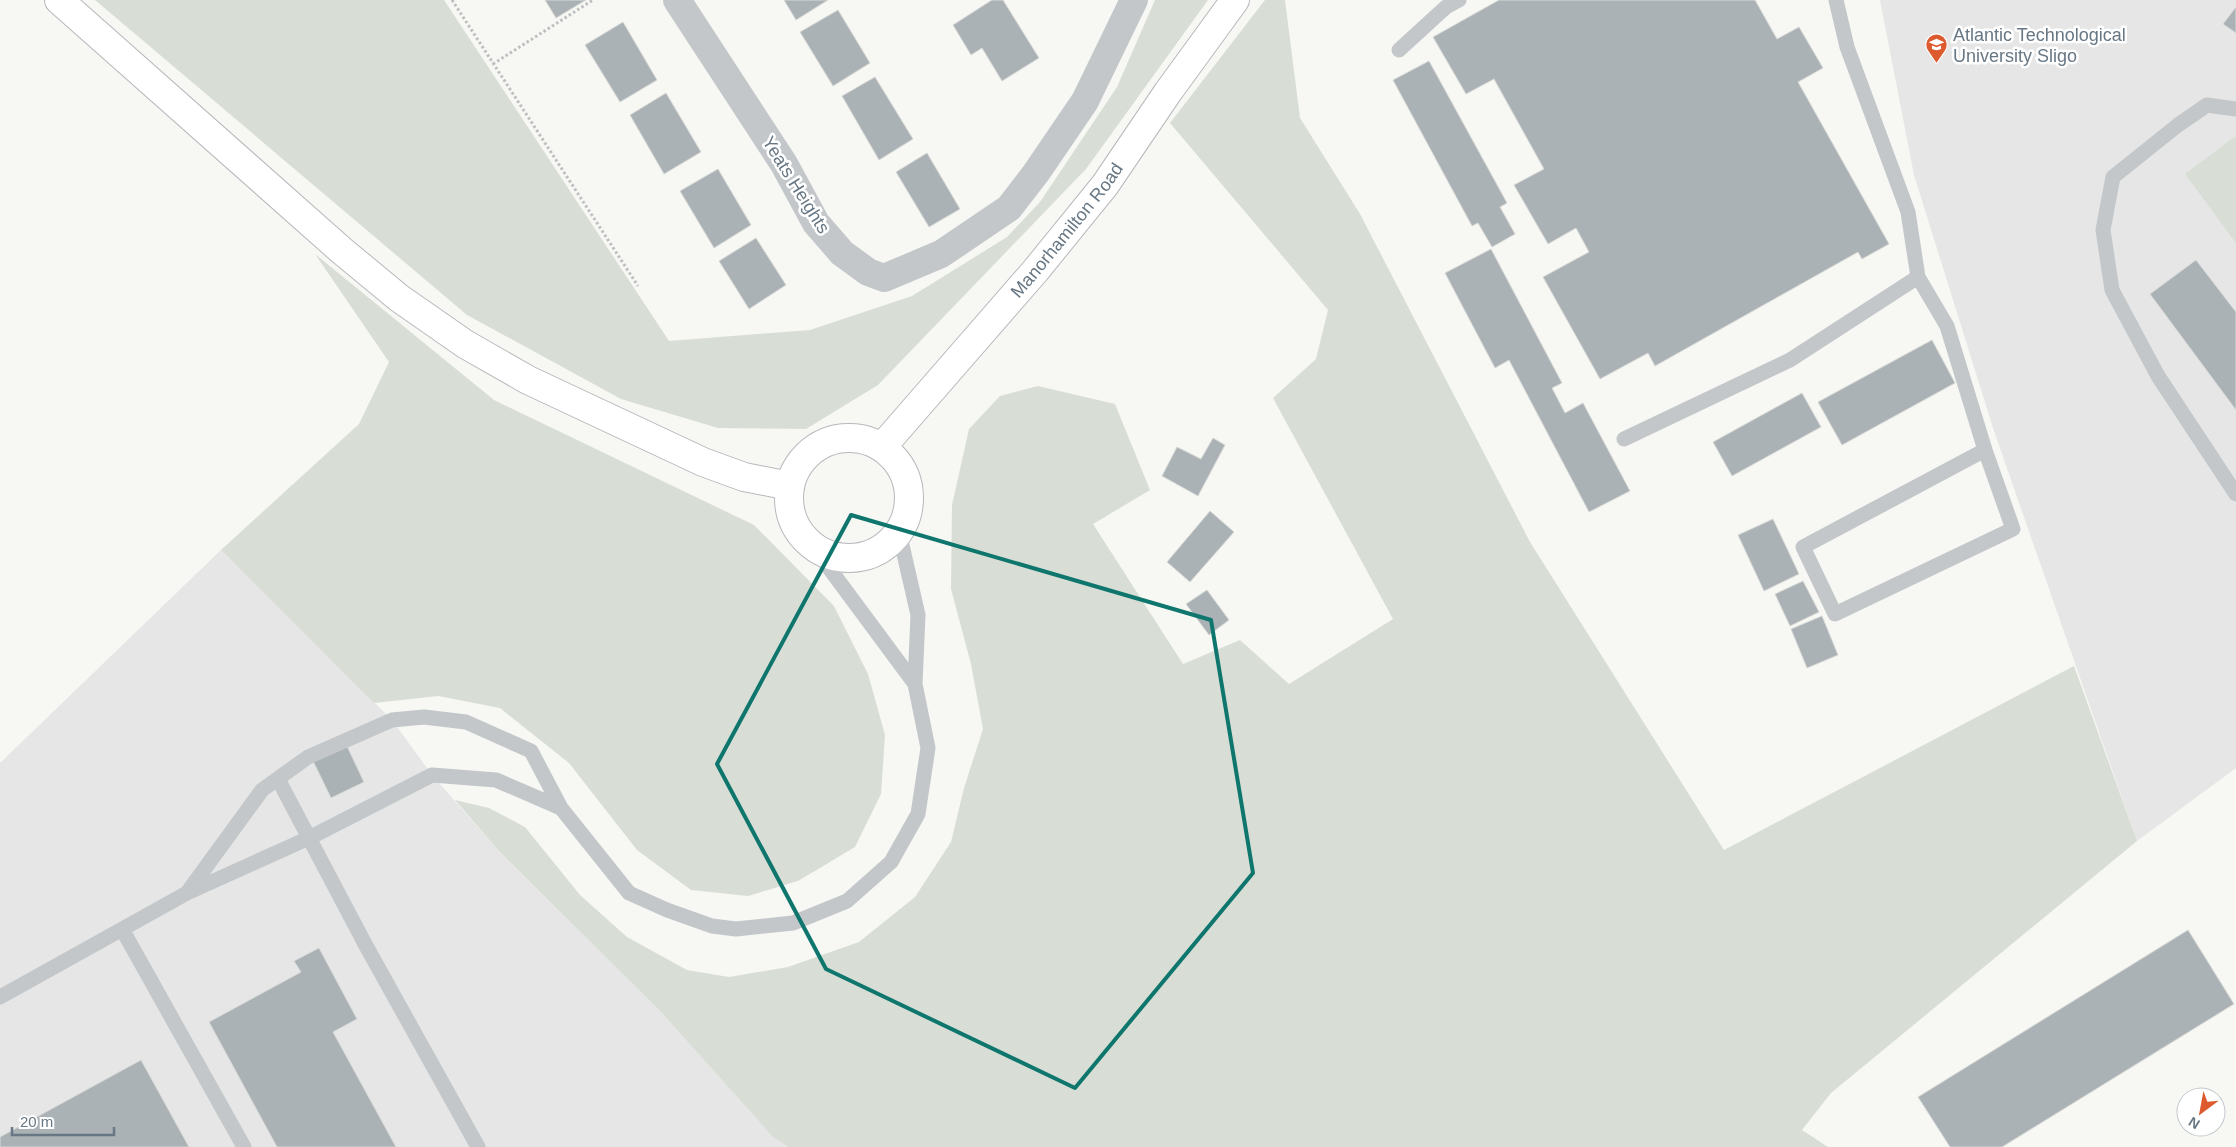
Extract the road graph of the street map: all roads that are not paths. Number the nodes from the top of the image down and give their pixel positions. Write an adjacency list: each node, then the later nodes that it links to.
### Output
1 (59, 0): 13 (highway)
2 (677, 0): 3 (street, Yeats Heights)
3 (1134, 0)
4 (1236, 0): 11 (highway, Manorhamilton Road)
5 (1459, 0): 7 (lane)
6 (1836, 0): 9 (lane)
7 (1399, 50)
8 (2236, 110): 14 (lane)
9 (1918, 277): 10 (lane); 12 (lane)
10 (1624, 439)
11 (882, 447): 13 (highway); 15 (highway)
12 (1985, 450): 12 (lane)
13 (790, 486): 16 (highway)
14 (2236, 494)
15 (900, 532): 16 (highway); 17 (lane)
16 (812, 545): 17 (lane)
17 (915, 684): 19 (lane)
18 (278, 779): 19 (lane); 20 (lane); 21 (lane)
19 (561, 808): 20 (lane)
20 (309, 838): 21 (lane); 25 (lane)
21 (187, 893): 22 (lane)
22 (122, 929): 23 (lane); 24 (lane)
23 (0, 997)
24 (244, 1147)
25 (478, 1147)

